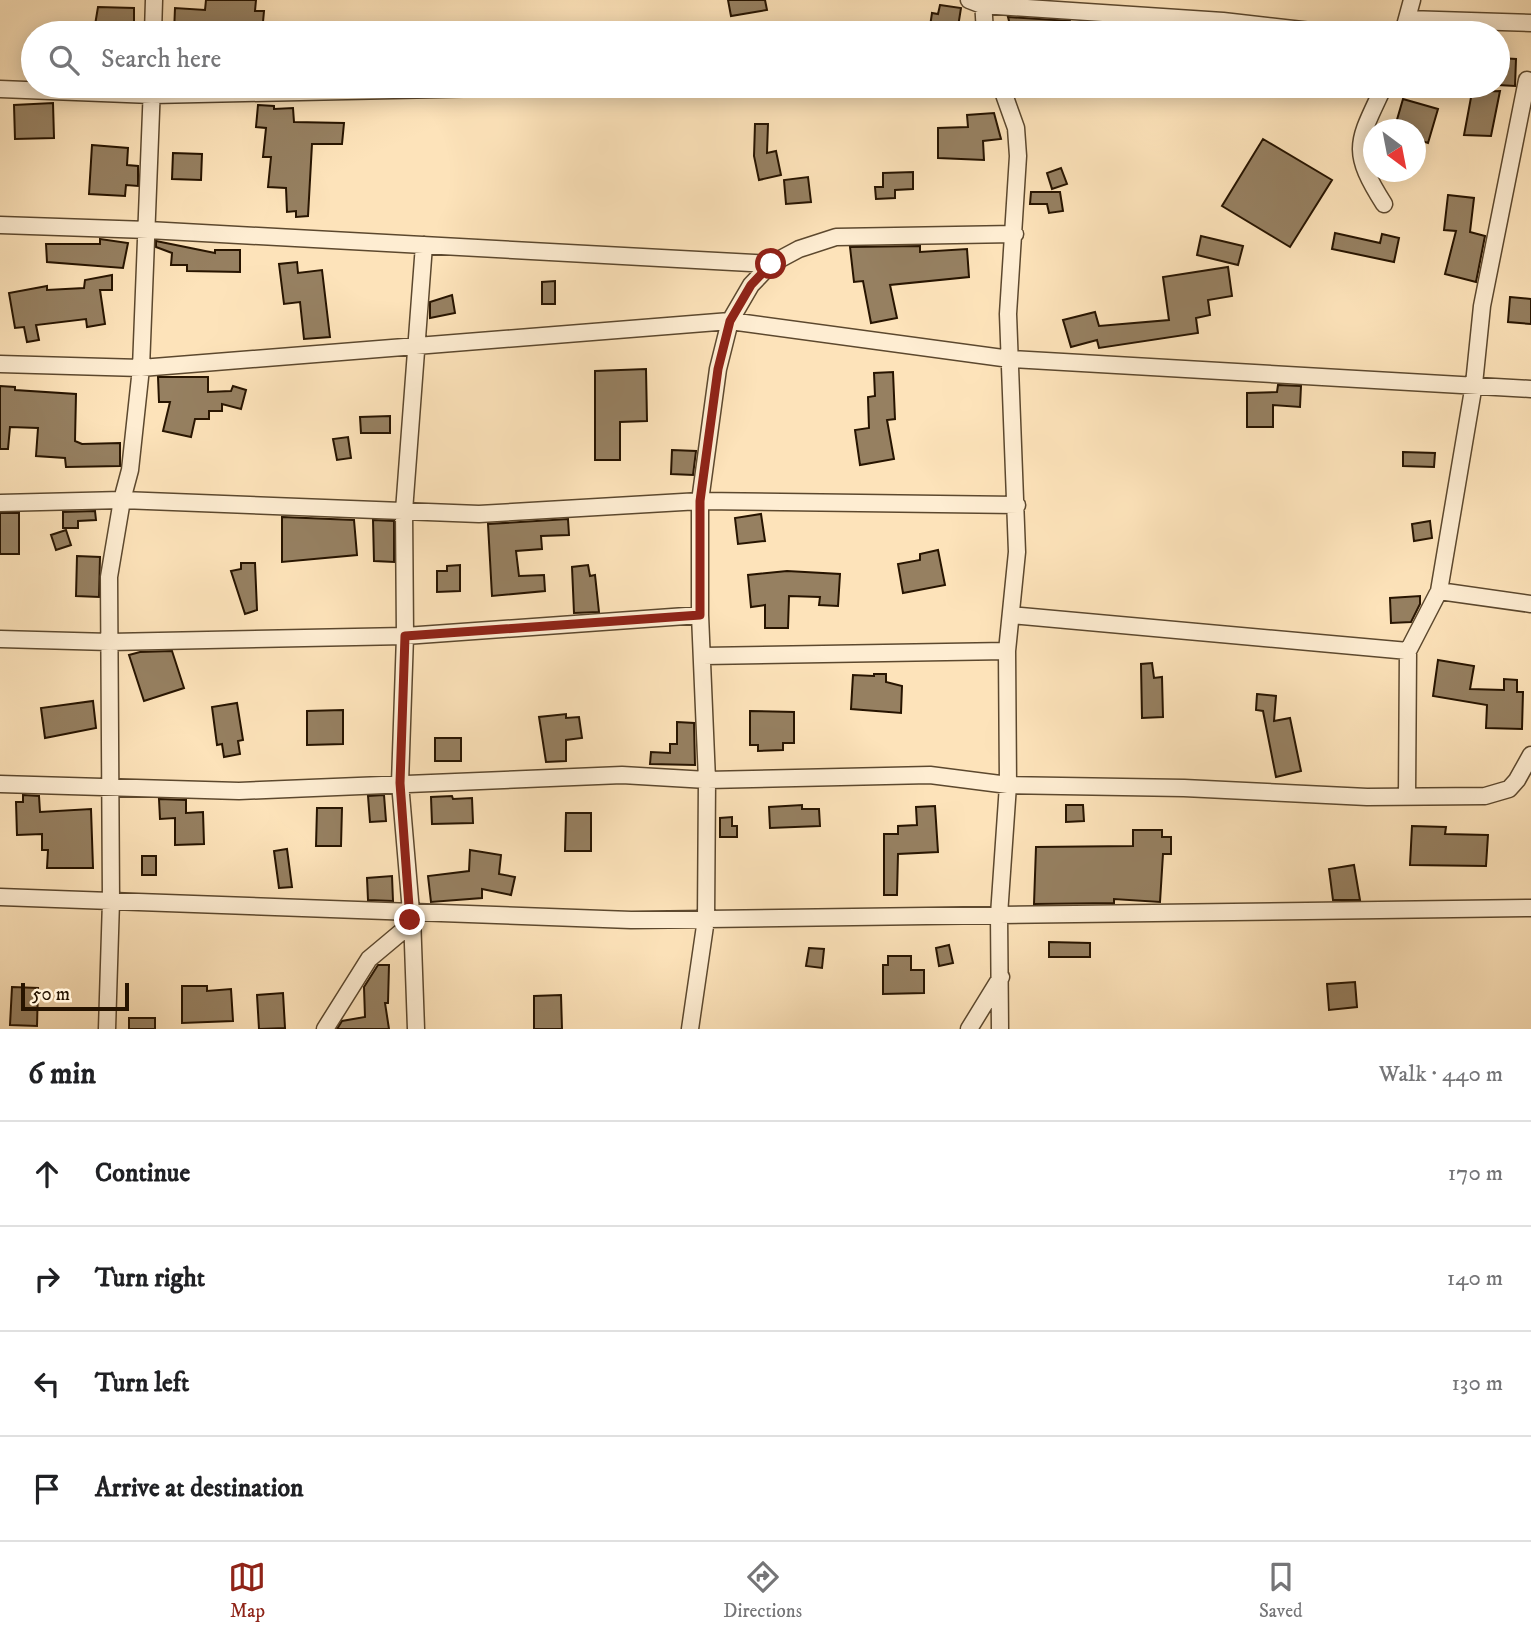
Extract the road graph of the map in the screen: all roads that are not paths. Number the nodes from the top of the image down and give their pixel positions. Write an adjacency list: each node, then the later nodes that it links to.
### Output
1 (154, 0): 4 (street)
2 (1412, 0): 7 (street)
3 (978, 2): 5 (street); 6 (street)
4 (153, 21)
5 (982, 21)
6 (1223, 21)
7 (1406, 21)
8 (1531, 23): 9 (street)
9 (1510, 24)
10 (1527, 80): 16 (street)
11 (0, 89): 12 (street)
12 (21, 89)
13 (152, 98): 20 (street)
14 (1005, 98): 21 (street)
15 (1378, 98): 18 (street)
16 (1514, 147): 17 (street); 29 (street)
17 (1531, 147)
18 (1384, 204)
19 (0, 225): 20 (street)
20 (148, 230): 22 (street); 28 (street)
21 (1015, 234): 23 (street); 26 (street)
22 (424, 245): 23 (street); 25 (street)
23 (771, 264): 24 (street)
24 (730, 321): 25 (street); 26 (street); 32 (street)
25 (416, 346): 28 (street); 35 (street)
26 (1010, 359): 29 (street); 34 (street)
27 (0, 364): 28 (street)
28 (141, 368): 31 (street)
29 (1474, 384): 30 (street); 36 (street)
30 (1531, 389)
31 (122, 500): 33 (street); 35 (street); 42 (street)
32 (700, 501): 34 (street); 35 (street); 38 (street)
33 (0, 503)
34 (1017, 505): 39 (street)
35 (404, 511): 40 (street)
36 (1439, 591): 37 (street); 44 (street)
37 (1531, 604)
38 (700, 615): 40 (street); 45 (street)
39 (1011, 615): 43 (street); 44 (street)
40 (405, 636): 42 (street); 50 (street)
41 (0, 639): 42 (street)
42 (110, 642): 51 (street)
43 (1007, 651): 45 (street); 52 (street)
44 (1408, 651): 53 (street)
45 (703, 656): 47 (street)
46 (1531, 755): 48 (street)
47 (708, 780): 50 (street); 52 (street); 59 (street)
48 (1524, 782): 53 (street)
49 (0, 783): 51 (street)
50 (400, 783): 51 (street); 57 (street)
51 (112, 785): 55 (street)
52 (1008, 785): 53 (street); 58 (street)
53 (1407, 797)
54 (0, 897): 55 (street)
55 (111, 901): 57 (street); 61 (street)
56 (1531, 908): 58 (street)
57 (411, 912): 59 (street); 62 (street); 63 (street)
58 (999, 915): 59 (street); 60 (street)
59 (706, 919): 64 (street)
60 (1002, 975): 65 (street); 66 (street)
61 (107, 1029)
62 (325, 1029)
63 (416, 1029)
64 (690, 1029)
65 (969, 1029)
66 (1000, 1029)

